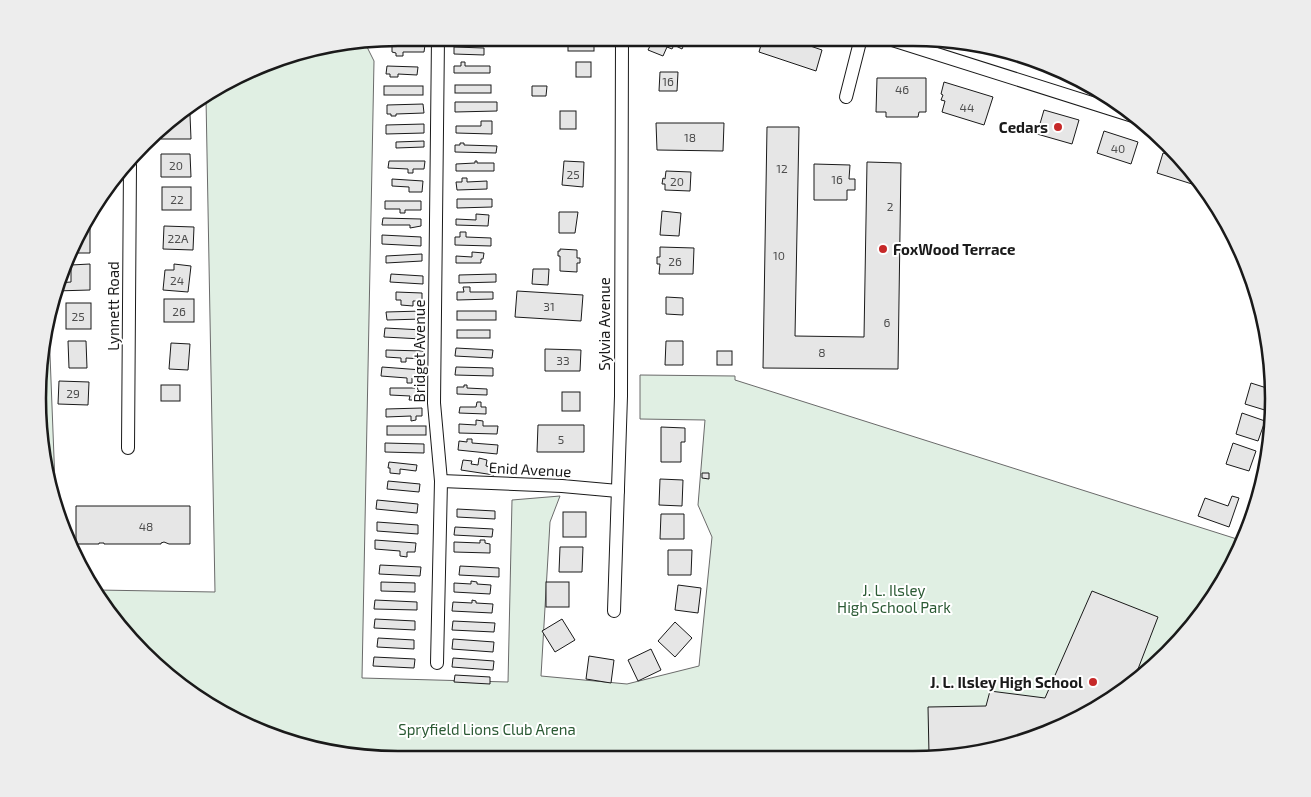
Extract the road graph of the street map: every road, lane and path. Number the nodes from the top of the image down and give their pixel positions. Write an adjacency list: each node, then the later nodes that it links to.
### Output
1 (438, 46): 9 (street, Bridget Avenue)
2 (622, 46): 10 (street, Sylvia Avenue)
3 (859, 46): 5 (street)
4 (911, 46): 6 (street)
5 (846, 97)
6 (1114, 110)
7 (130, 171): 8 (street, Lynnett Road)
8 (128, 448)
9 (441, 481): 10 (street, Enid Avenue); 12 (street, Bridget Avenue)
10 (618, 491): 11 (street, Sylvia Avenue)
11 (614, 611)
12 (437, 663)

